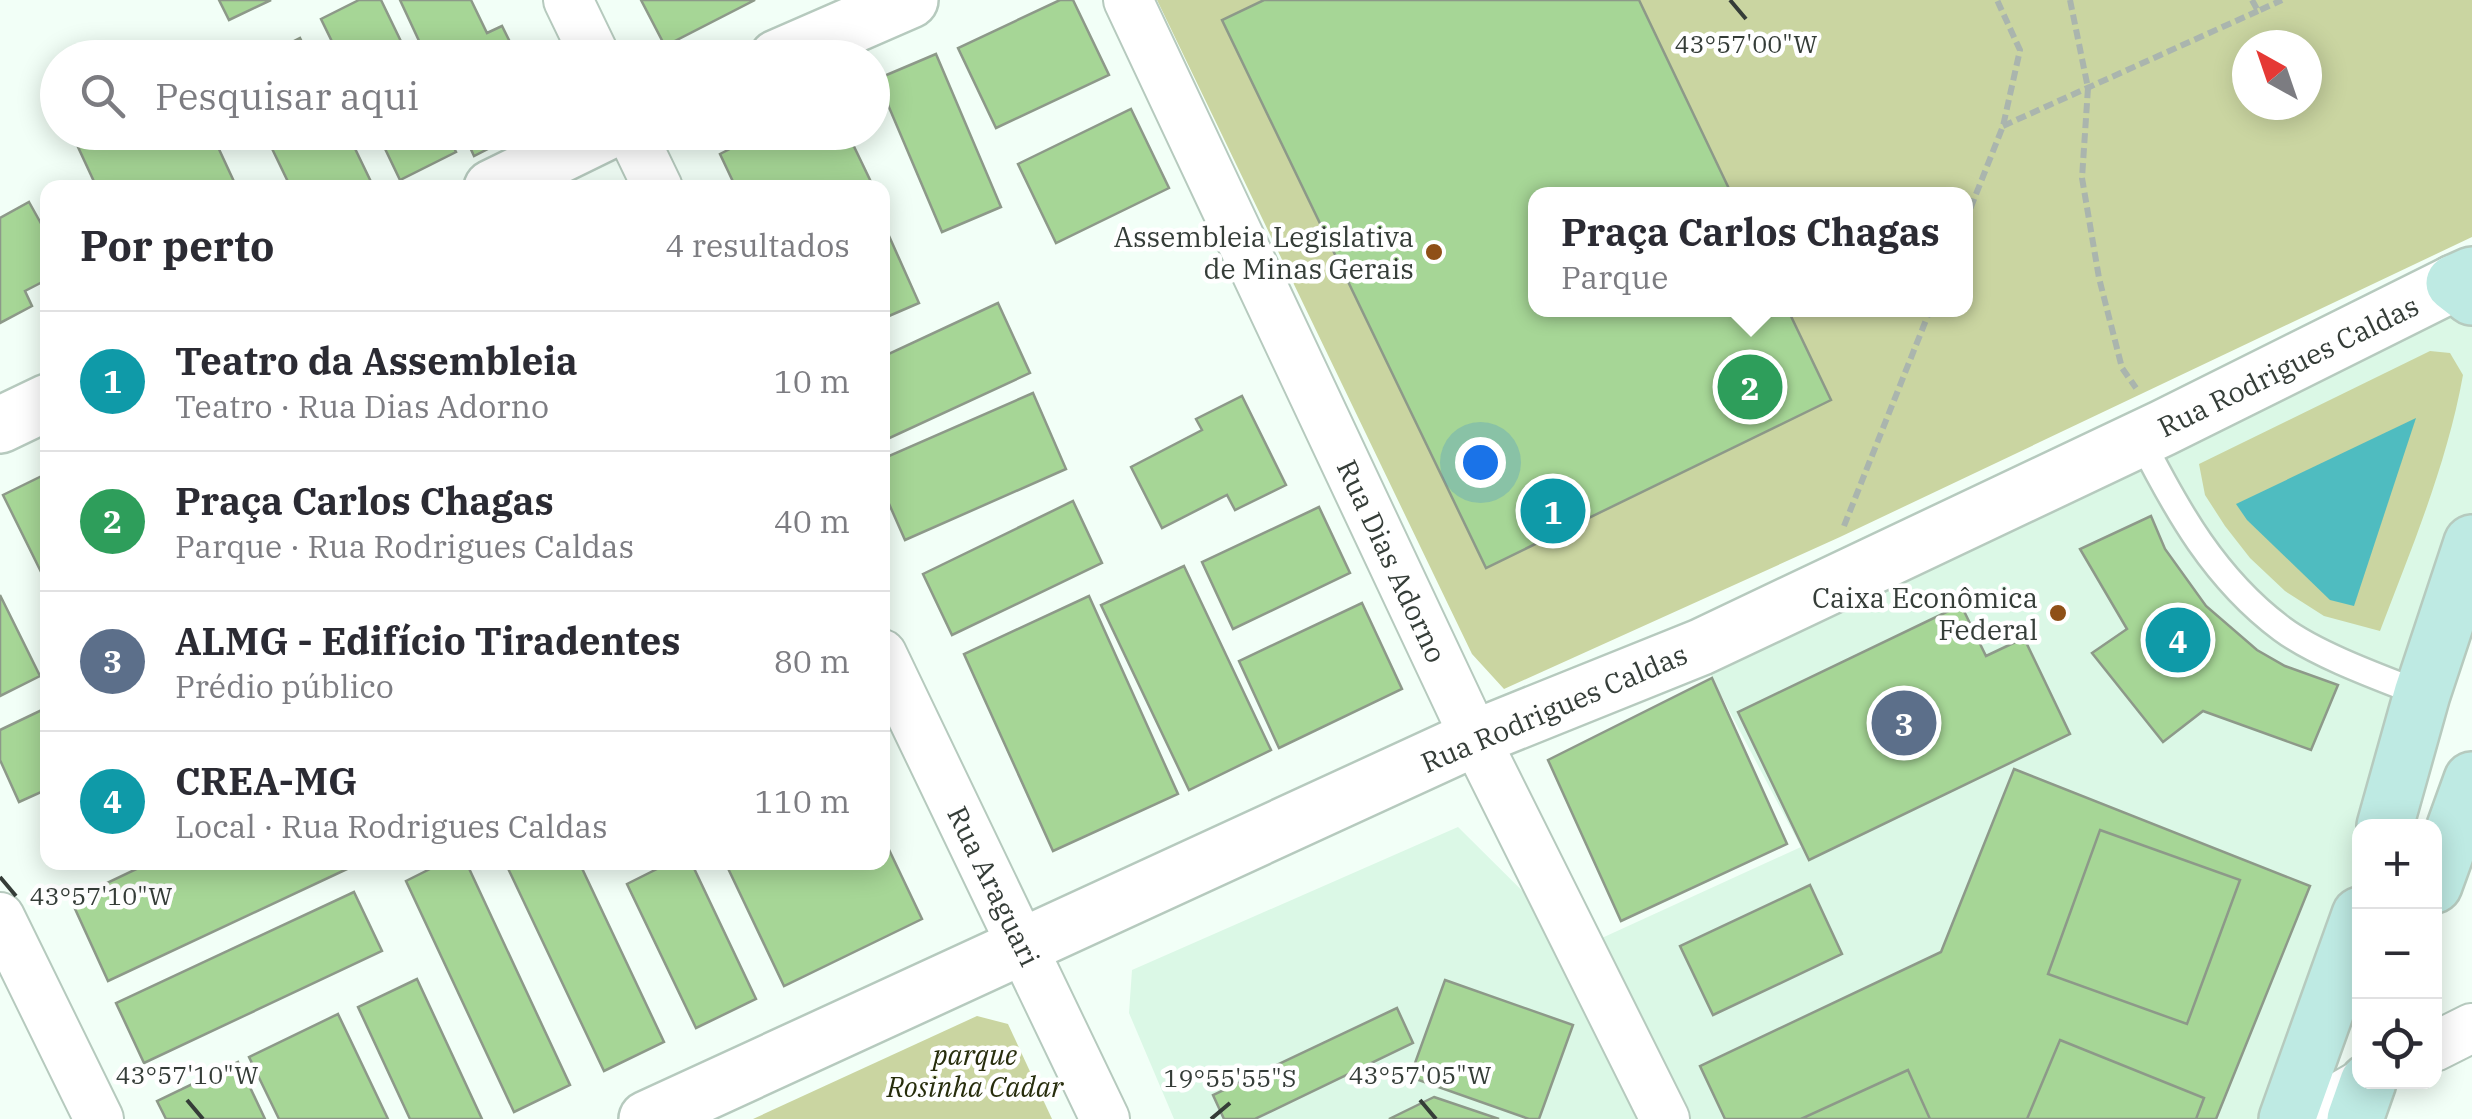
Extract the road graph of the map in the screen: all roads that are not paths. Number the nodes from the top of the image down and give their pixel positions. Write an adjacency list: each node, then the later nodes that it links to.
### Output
1 (568, 0): 4 (street)
2 (910, 0): 5 (street)
3 (1128, 0): 17 (street, Rua Dias Adorno)
4 (587, 40)
5 (818, 40)
6 (569, 150): 8 (street)
7 (640, 150): 9 (street)
8 (508, 180)
9 (654, 180)
10 (2466, 285): 13 (street, Rua Rodrigues Caldas)
11 (40, 406): 12 (street)
12 (0, 425)
13 (2140, 438): 16 (lane); 17 (street, Rua Rodrigues Caldas)
14 (2472, 542): 16 (main road)
15 (890, 671): 23 (street, Rua Araguari)
16 (2422, 694): 19 (main road)
17 (1475, 738): 23 (street, Rua Rodrigues Caldas); 31 (street, Rua Dias Adorno)
18 (2467, 817): 20 (main road)
19 (2387, 819)
20 (2442, 869)
21 (0, 917): 28 (street)
22 (2352, 937): 32 (main road)
23 (1023, 946): 29 (street, Rua Rodrigues Caldas); 30 (street, Rua Araguari)
24 (2472, 1028): 25 (street)
25 (2442, 1043)
26 (2355, 1089): 33 (street)
27 (2365, 1089): 34 (main road)
28 (99, 1119)
29 (647, 1119)
30 (1104, 1119)
31 (1665, 1119)
32 (2287, 1119)
33 (2301, 1119)
34 (2356, 1119)

